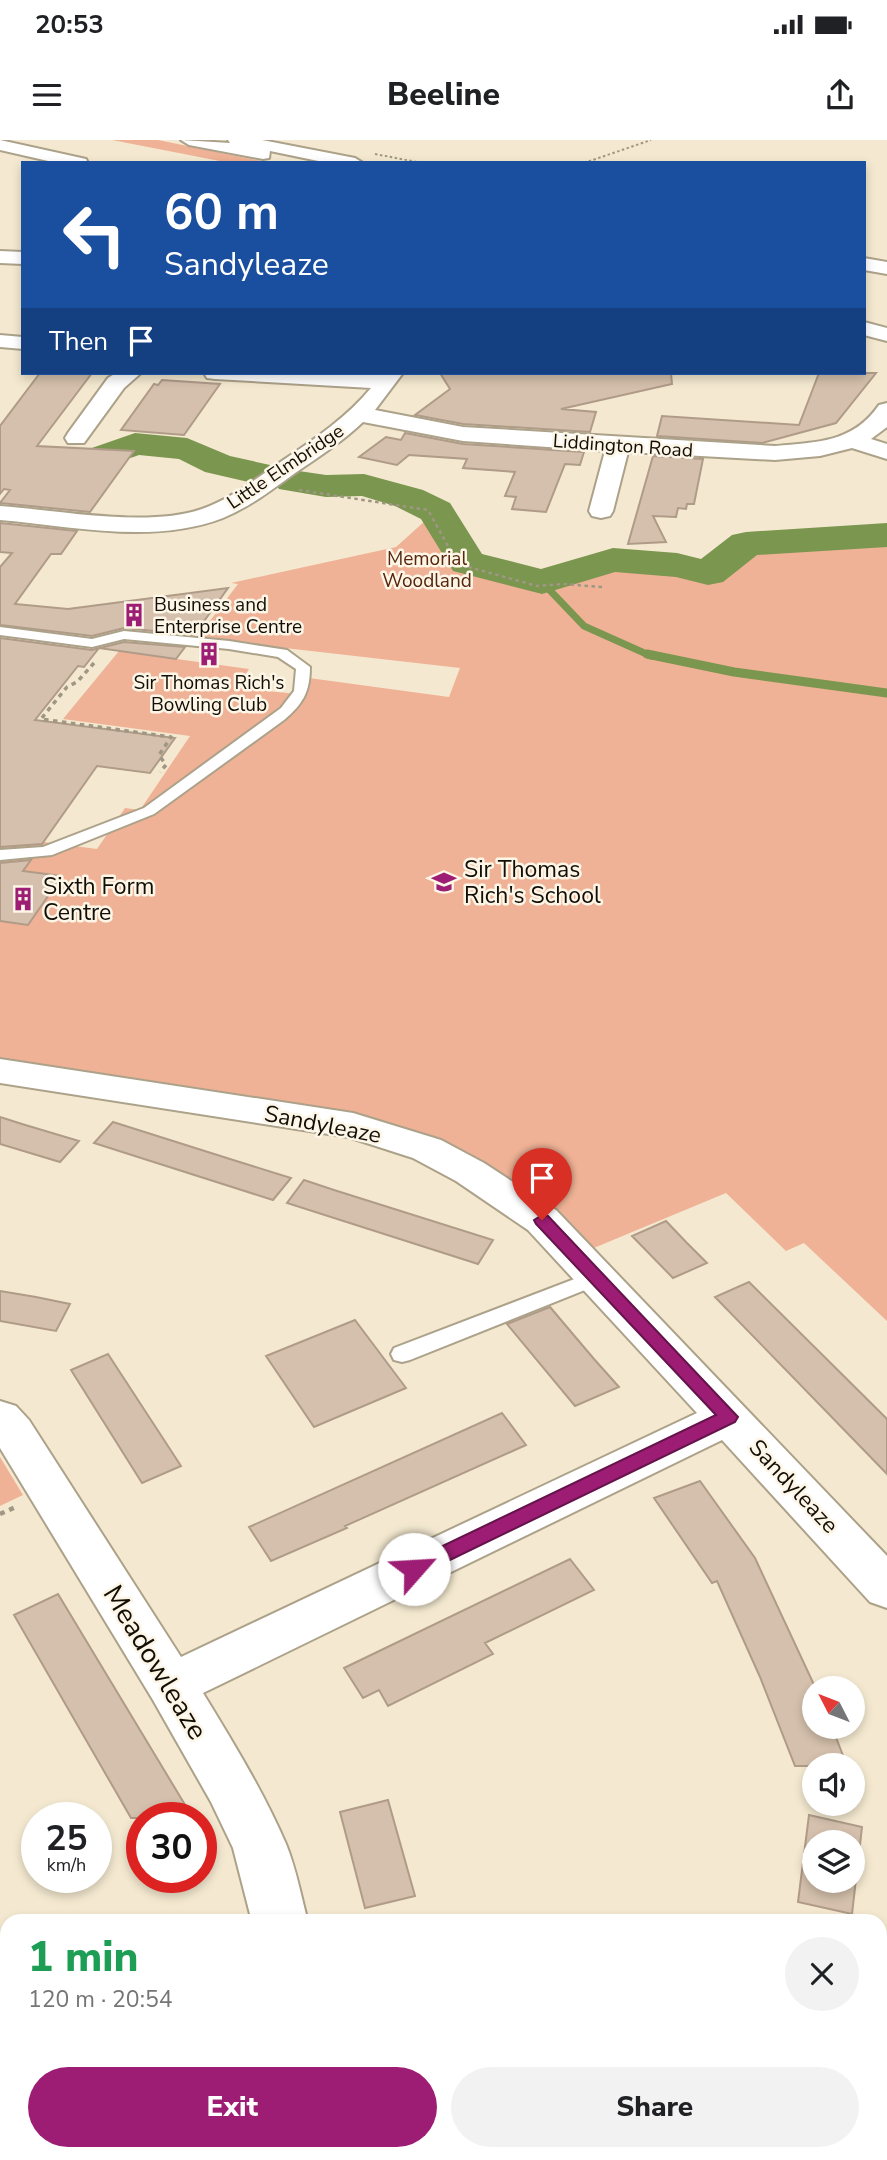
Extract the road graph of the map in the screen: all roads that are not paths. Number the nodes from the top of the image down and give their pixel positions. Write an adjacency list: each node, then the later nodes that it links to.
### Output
1 (189, 140): 5 (main road)
2 (236, 140): 6 (main road)
3 (0, 145): 4 (main road)
4 (71, 161)
5 (296, 161)
6 (345, 161)
7 (866, 254): 10 (main road)
8 (0, 257): 9 (main road)
9 (21, 258)
10 (887, 258)
11 (866, 264): 12 (main road)
12 (887, 268)
13 (866, 329): 14 (main road)
14 (887, 335)
15 (0, 341): 16 (main road)
16 (21, 343)
17 (127, 375): 22 (main road)
18 (285, 375): 19 (main road)
19 (389, 378): 21 (main road, Little Elmbridge)
20 (887, 410): 23 (main road)
21 (358, 414): 24 (main road, Liddington Road); 27 (main road, Little Elmbridge)
22 (112, 432)
23 (853, 441): 24 (main road, Liddington Road); 25 (main road)
24 (618, 446): 26 (main road)
25 (887, 452)
26 (602, 511)
27 (0, 513)
28 (0, 631): 29 (lane)
29 (0, 855)
30 (0, 1071): 31 (main road, Sandyleaze)
31 (598, 1277): 32 (lane); 33 (main road, Sandyleaze)
32 (402, 1354)
33 (729, 1417): 35 (main road, Sandyleaze); 36 (main road)
34 (0, 1418): 36 (main road, Meadowleaze)
35 (887, 1588)
36 (172, 1685): 37 (main road, Meadowleaze)
37 (278, 1914)

